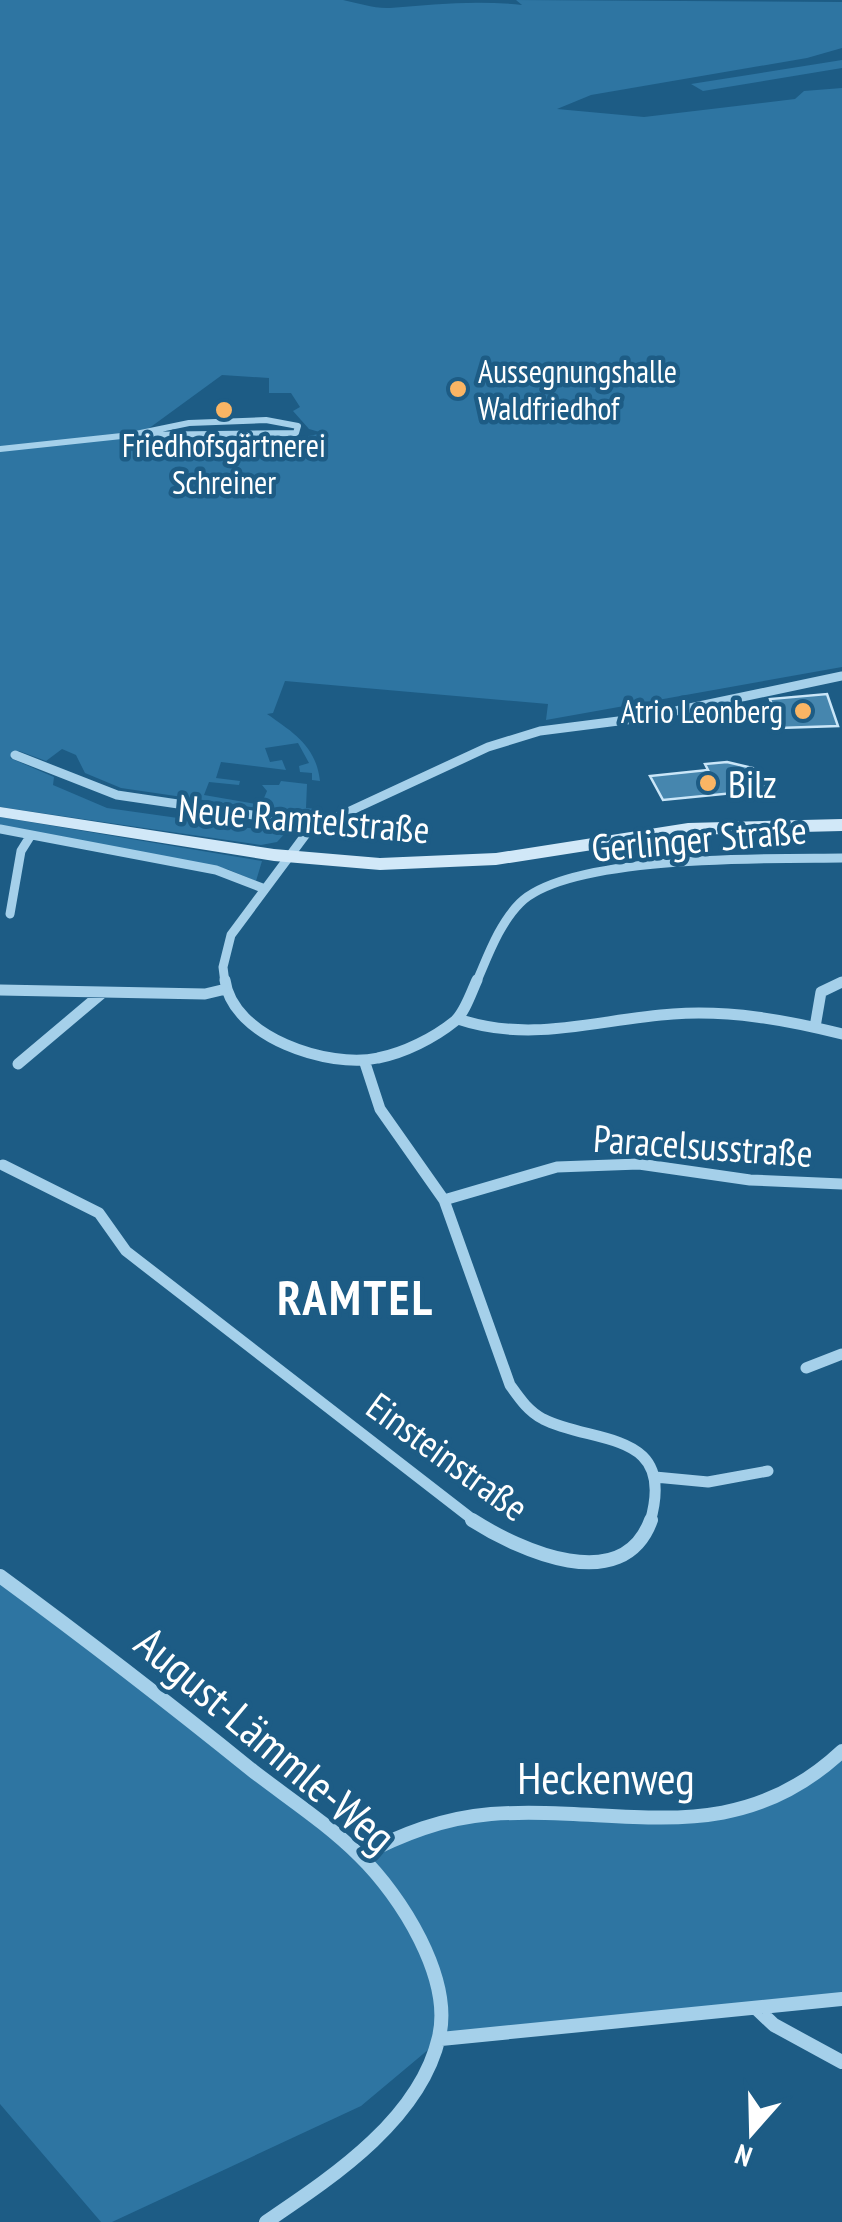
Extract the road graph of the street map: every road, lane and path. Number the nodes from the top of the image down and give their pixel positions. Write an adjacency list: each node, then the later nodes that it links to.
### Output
1 (131, 434): 1 (street); 2 (street)
2 (0, 449)
3 (842, 676): 8 (street)
4 (15, 755): 8 (street)
5 (0, 812): 10 (main road, Neue Ramtelstraße)
6 (842, 825): 10 (main road, Neue Ramtelstraße)
7 (0, 829): 9 (street)
8 (309, 830): 10 (street)
9 (31, 835): 12 (street); 13 (street)
10 (292, 857): 12 (street)
11 (842, 858): 18 (street, Gerlinger Straße)
12 (266, 888): 16 (street)
13 (10, 914)
14 (842, 982): 19 (street)
15 (0, 990): 17 (street)
16 (226, 990): 17 (street); 21 (street)
17 (102, 994): 22 (street)
18 (458, 1019): 19 (street); 21 (street)
19 (816, 1027): 20 (street)
20 (842, 1034)
21 (364, 1060): 25 (street)
22 (18, 1064)
23 (3, 1165): 29 (street, Einsteinstraße)
24 (842, 1184): 25 (street, Paracelsusstraße)
25 (444, 1200): 29 (street)
26 (842, 1354): 27 (street)
27 (806, 1368)
28 (768, 1471): 29 (street)
29 (655, 1477)
30 (0, 1576): 32 (street, August-Lämmle-Weg)
31 (842, 1751): 32 (street, Heckenweg)
32 (360, 1856): 35 (street, August-Lämmle-Weg)
33 (842, 1998): 34 (street)
34 (757, 2009): 35 (street); 36 (street)
35 (440, 2039): 37 (street)
36 (842, 2062)
37 (266, 2222)

